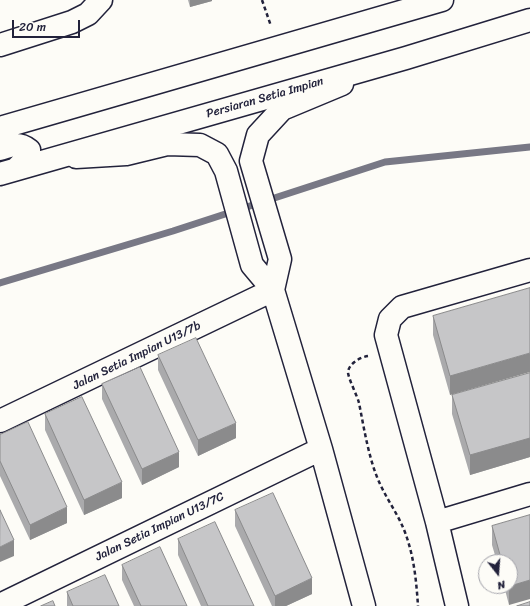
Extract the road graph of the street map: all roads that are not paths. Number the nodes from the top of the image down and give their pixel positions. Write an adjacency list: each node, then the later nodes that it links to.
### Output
1 (101, 0): 4 (street)
2 (442, 0): 6 (street)
3 (530, 20): 5 (street, Persiaran Setia Impian)
4 (0, 44)
5 (406, 58): 8 (street, Persiaran Setia Impian); 11 (street)
6 (0, 128)
7 (0, 149): 9 (street)
8 (51, 159): 9 (street, Persiaran Setia Impian); 11 (street)
9 (8, 171)
10 (530, 270): 15 (street)
11 (273, 290): 12 (street, Jalan Setia Impian U13/7b); 13 (street)
12 (0, 421)
13 (321, 448): 16 (street, Jalan Setia Impian U13/7C); 17 (street)
14 (530, 494): 15 (street)
15 (436, 522): 18 (street)
16 (0, 605)
17 (364, 606)
18 (457, 606)

